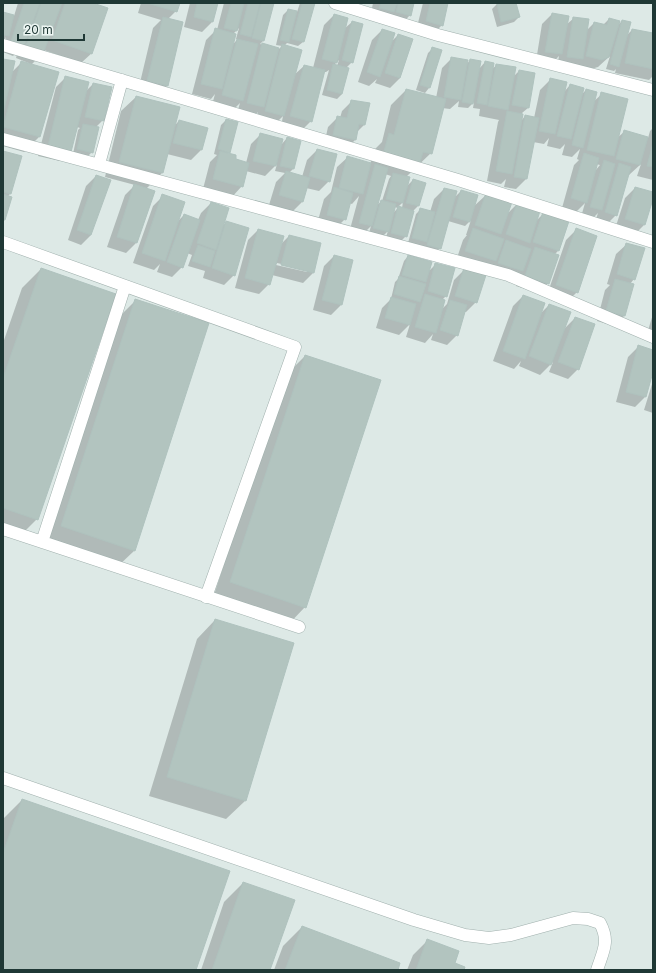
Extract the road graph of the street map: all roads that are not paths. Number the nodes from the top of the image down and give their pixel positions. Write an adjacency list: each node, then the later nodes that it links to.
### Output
1 (335, 3): 4 (street)
2 (3, 45): 3 (street)
3 (122, 80): 6 (street); 8 (street)
4 (653, 90)
5 (3, 139): 6 (street)
6 (99, 164): 10 (street)
7 (3, 242): 9 (street)
8 (653, 242)
9 (125, 286): 12 (street); 13 (street)
10 (653, 337)
11 (3, 530): 12 (street)
12 (42, 542): 13 (street)
13 (206, 597): 14 (street)
14 (299, 627)
15 (3, 778): 16 (street)
16 (596, 970)

